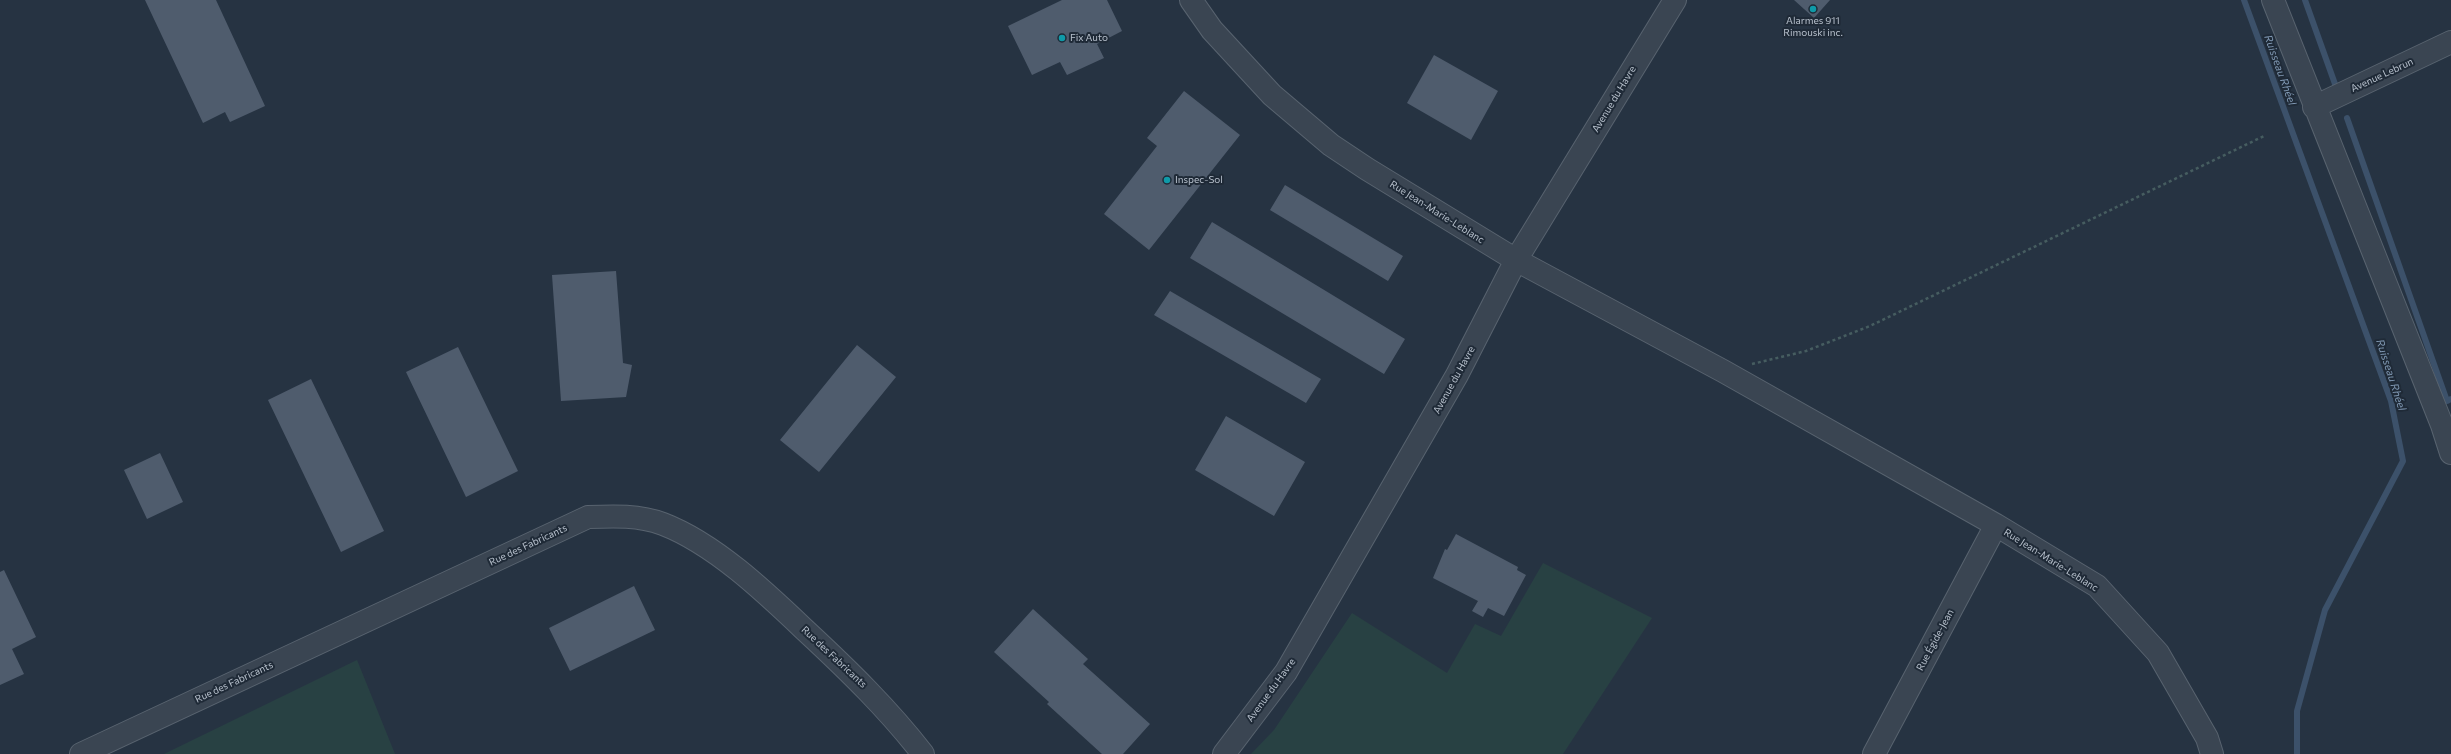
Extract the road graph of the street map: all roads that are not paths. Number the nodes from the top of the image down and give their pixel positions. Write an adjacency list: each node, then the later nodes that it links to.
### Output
1 (1192, 0): 6 (street, Rue Jean-Marie-Leblanc)
2 (1675, 0): 6 (street, Avenue du Havre)
3 (2273, 0): 5 (street)
4 (2451, 42): 5 (street, Avenue Lebrun)
5 (2314, 107): 7 (street)
6 (1516, 260): 8 (street, Rue Jean-Marie-Leblanc); 11 (street, Avenue du Havre)
7 (2451, 453)
8 (1996, 525): 12 (street, Rue Égide-Jean); 13 (street, Rue Jean-Marie-Leblanc)
9 (81, 754): 10 (street, Rue des Fabricants)
10 (923, 754)
11 (1224, 754)
12 (1874, 754)
13 (2212, 754)

